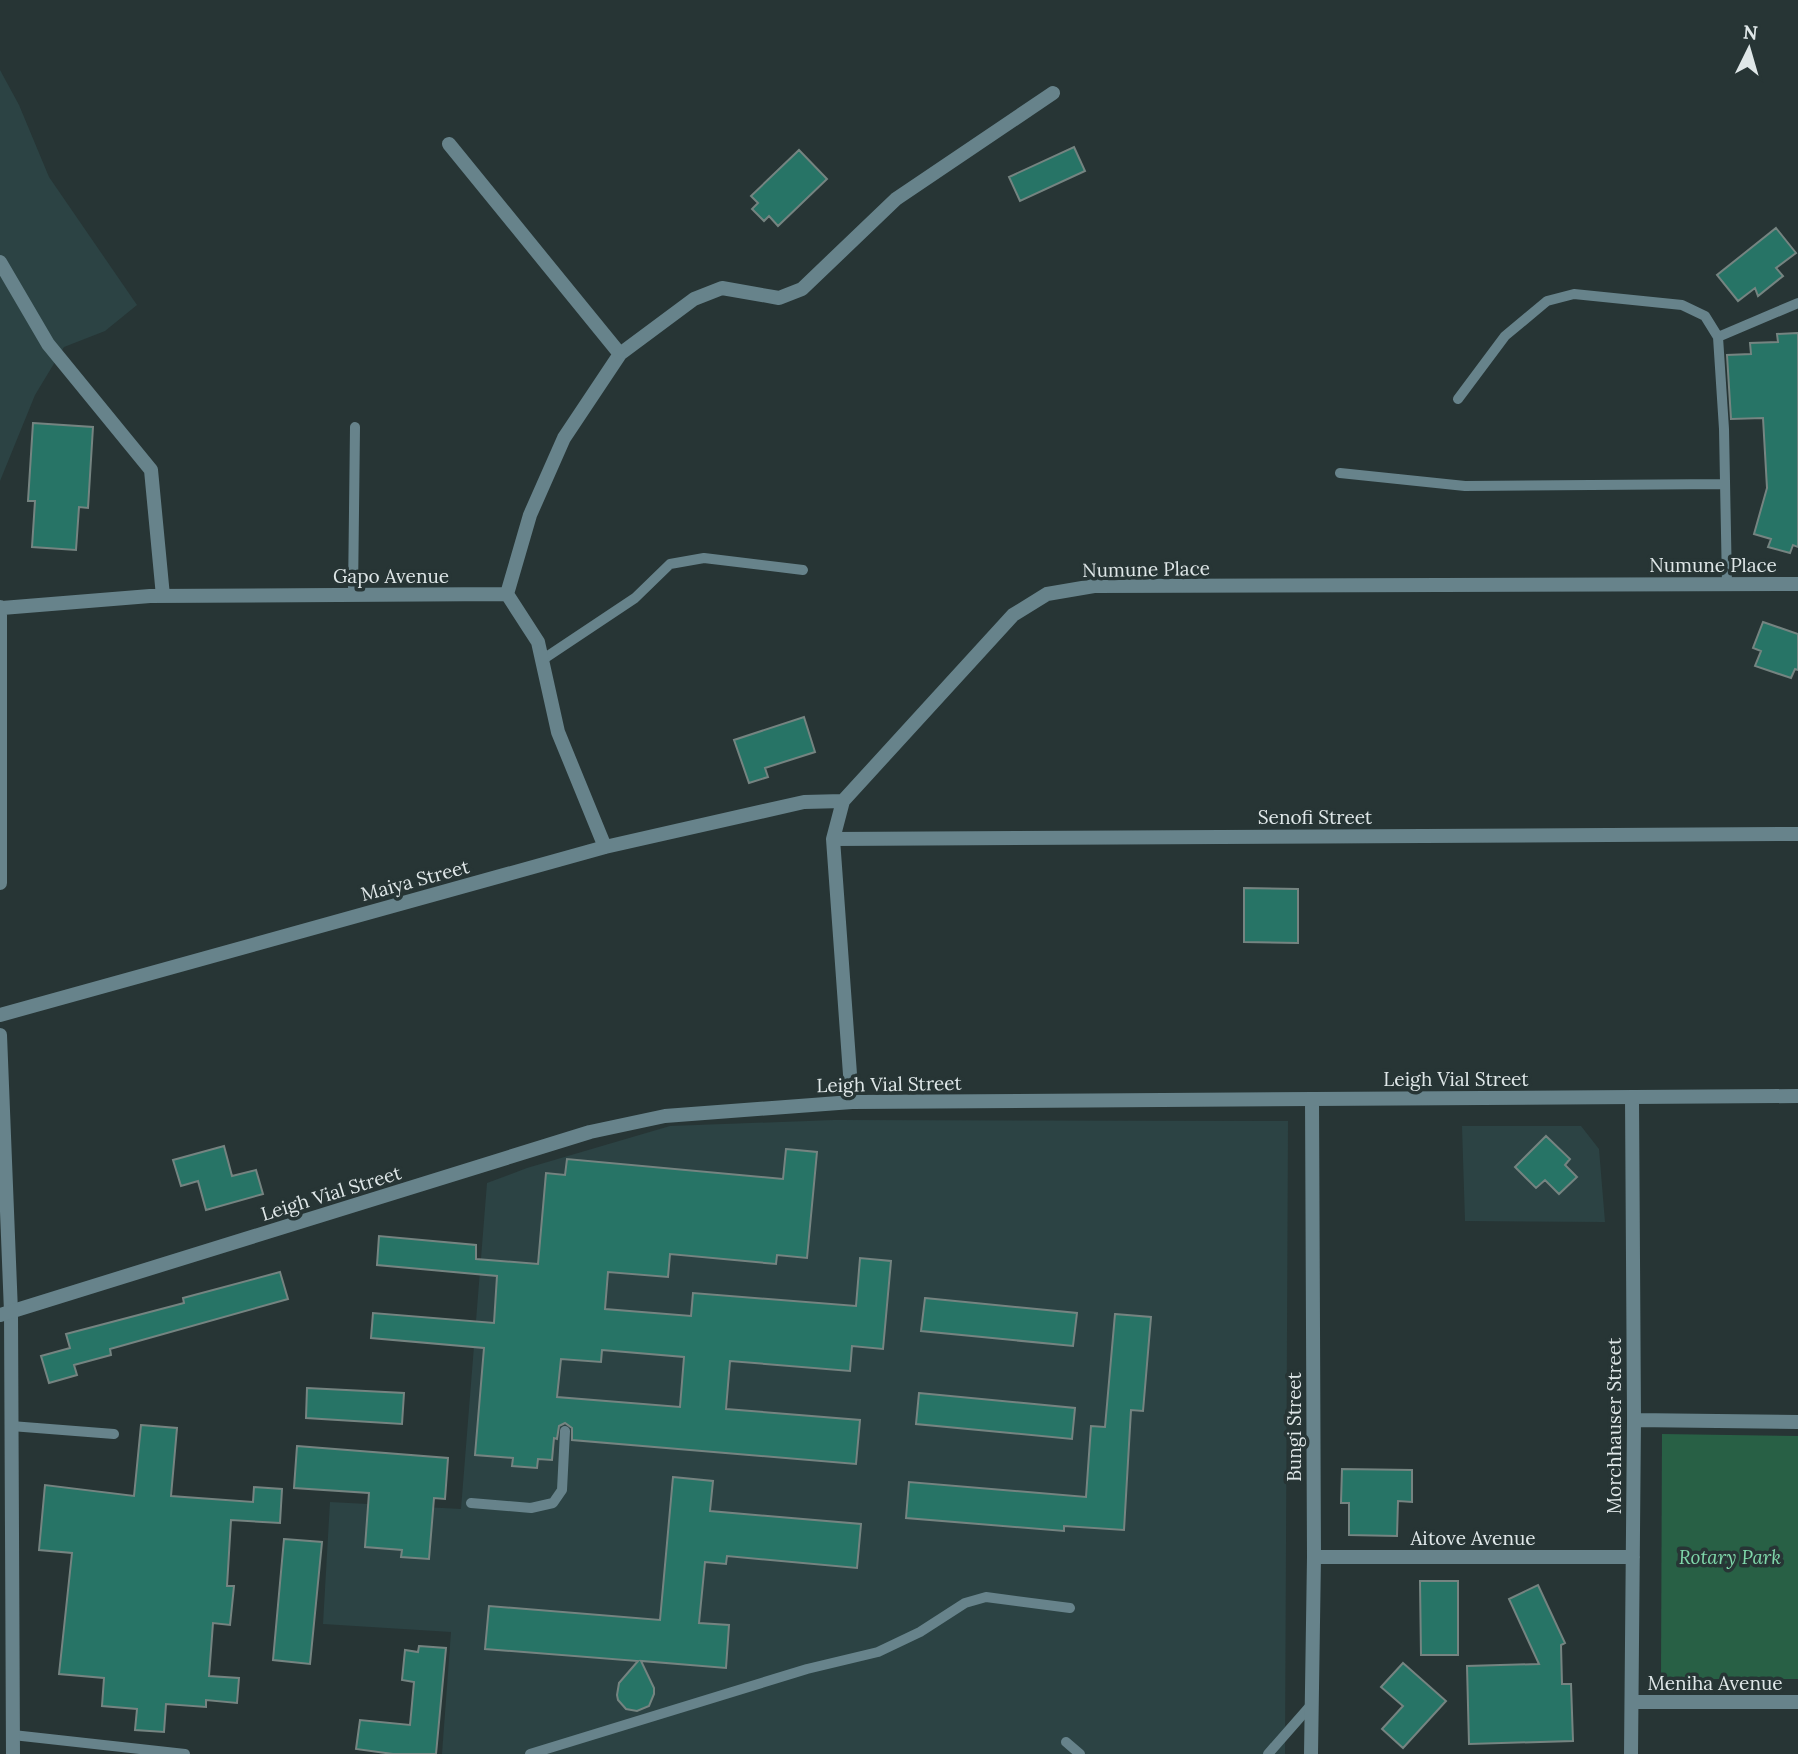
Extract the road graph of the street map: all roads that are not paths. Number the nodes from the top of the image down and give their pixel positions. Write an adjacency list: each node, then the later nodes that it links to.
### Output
1 (1053, 93): 6 (street)
2 (449, 144): 6 (street)
3 (0, 262): 16 (street)
4 (1798, 303): 5 (lane)
5 (1718, 337): 7 (lane); 10 (lane)
6 (620, 354): 14 (street)
7 (1458, 399)
8 (355, 428): 15 (lane)
9 (1340, 473): 10 (lane)
10 (1725, 484): 13 (lane)
11 (803, 570): 18 (lane)
12 (1798, 584): 13 (street, Numune Place)
13 (1727, 585): 19 (street, Numune Place)
14 (507, 594): 15 (street, Gapo Avenue); 18 (street)
15 (353, 595): 16 (street, Gapo Avenue)
16 (163, 596): 17 (street, Gapo Avenue)
17 (1, 608): 23 (street)
18 (542, 660): 22 (street)
19 (843, 801): 21 (street, Numune Place); 22 (street, Maiya Street)
20 (1798, 834): 21 (street, Senofi Street)
21 (832, 839): 29 (street, Numune Place)
22 (605, 847): 24 (street, Maiya Street)
23 (0, 883)
24 (0, 1015)
25 (0, 1035): 30 (street)
26 (1798, 1096): 27 (street, Leigh Vial Street)
27 (1632, 1098): 28 (street, Leigh Vial Street); 31 (street, Morchhauser Street)
28 (1311, 1099): 29 (street, Leigh Vial Street); 37 (street, Bungi Street)
29 (852, 1102): 30 (street, Leigh Vial Street)
30 (5, 1313): 33 (street)
31 (1634, 1420): 32 (street); 38 (street, Morchhauser Street)
32 (1798, 1422)
33 (11, 1426): 35 (lane); 43 (street)
34 (565, 1431): 36 (lane)
35 (114, 1434)
36 (471, 1503)
37 (1314, 1558): 38 (street, Aitove Avenue); 42 (street, Bungi Street)
38 (1633, 1558): 40 (street, Morchhauser Street)
39 (1070, 1608): 47 (lane)
40 (1632, 1702): 41 (street, Meniha Avenue); 51 (street, Morchhauser Street)
41 (1798, 1702)
42 (1311, 1705): 49 (lane); 50 (street, Bungi Street)
43 (13, 1735): 45 (street); 46 (lane)
44 (1066, 1742): 48 (lane)
45 (13, 1754)
46 (185, 1754)
47 (530, 1754)
48 (1080, 1754)
49 (1268, 1754)
50 (1311, 1754)
51 (1631, 1754)

